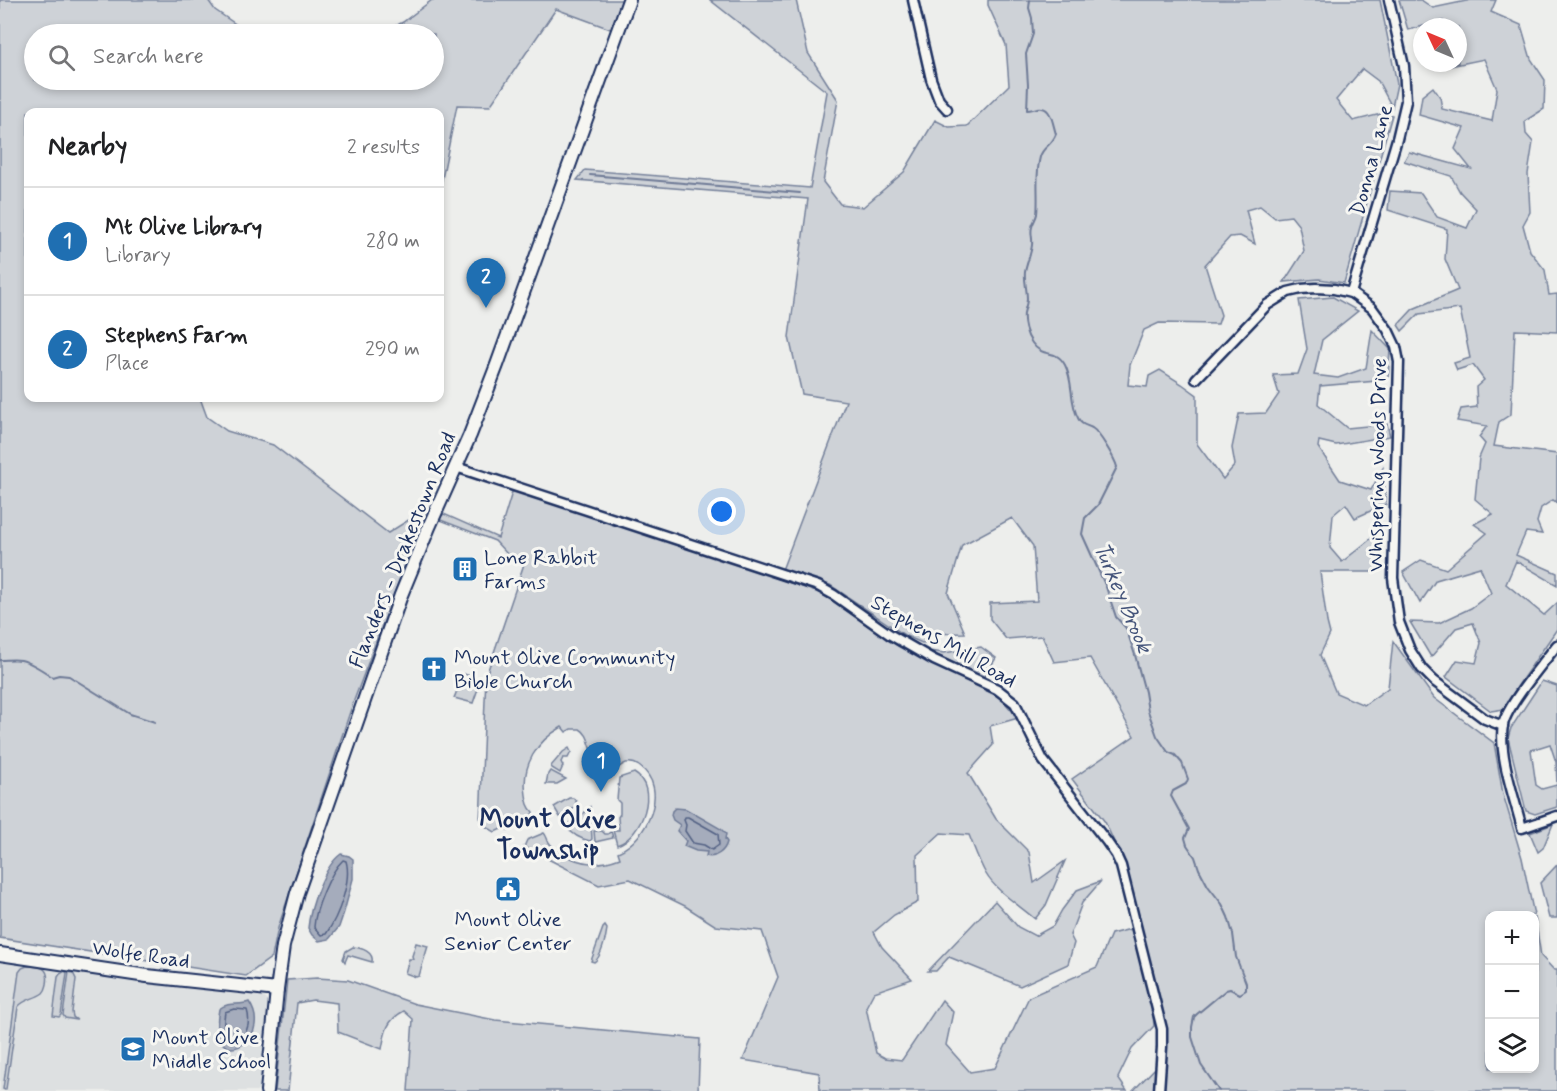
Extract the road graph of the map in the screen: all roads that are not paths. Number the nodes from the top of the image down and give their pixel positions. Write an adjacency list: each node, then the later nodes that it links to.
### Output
1 (628, 0): 7 (street, Flanders - Drakestown Road)
2 (913, 0): 4 (street)
3 (1389, 0): 5 (street, Donna Lane)
4 (947, 109)
5 (1351, 293): 6 (street, Whispering Woods Drive); 9 (street, Whispering Woods Drive)
6 (1196, 379)
7 (456, 466): 12 (street, Flanders - Drakestown Road); 14 (street, Stephens Mill Road)
8 (1557, 645): 9 (street)
9 (1503, 726): 10 (street)
10 (1557, 816)
11 (0, 954): 12 (street, Wolfe Road)
12 (277, 990): 13 (street, Flanders - Drakestown Road)
13 (267, 1091)
14 (1160, 1091)

